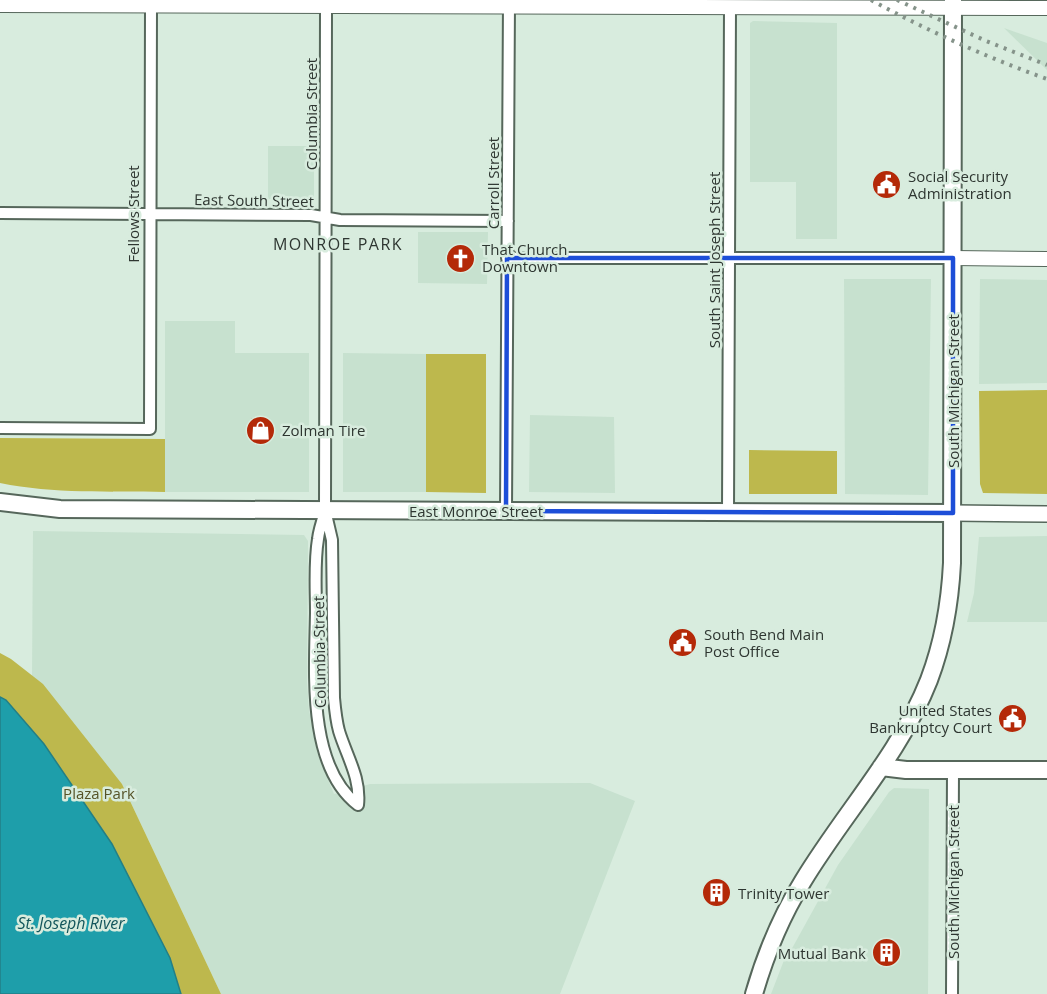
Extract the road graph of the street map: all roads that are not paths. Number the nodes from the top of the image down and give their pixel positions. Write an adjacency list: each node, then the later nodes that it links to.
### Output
1 (151, 3): 4 (street); 5 (street); 9 (street, Fellows Street)
2 (509, 3): 5 (street); 6 (street); 11 (street, Carroll Street)
3 (952, 4): 6 (street); 7 (street); 14 (main road, South Michigan Street)
4 (0, 5)
5 (326, 7): 10 (street, Columbia Street)
6 (730, 7): 13 (street, South Saint Joseph Street)
7 (1047, 8)
8 (0, 213): 9 (street, East South Street)
9 (150, 214): 10 (street, East South Street); 16 (street, Fellows Street)
10 (325, 216): 11 (street, East South Street); 18 (street, Columbia Street)
11 (508, 221): 12 (street, Carroll Street)
12 (507, 258): 13 (street); 19 (street, Carroll Street)
13 (729, 258): 14 (street); 20 (street, South Saint Joseph Street)
14 (953, 258): 15 (street); 21 (main road, South Michigan Street)
15 (1047, 259)
16 (0, 428)
17 (0, 502): 18 (main road, East Monroe Street)
18 (325, 510): 18 (street, Columbia Street); 19 (main road, East Monroe Street)
19 (506, 511): 20 (main road, East Monroe Street)
20 (728, 512): 21 (main road, East Monroe Street)
21 (952, 513): 22 (main road); 23 (main road, South Michigan Street)
22 (1047, 514)
23 (881, 767): 24 (main road); 26 (main road, South Michigan Street)
24 (953, 770): 25 (main road); 27 (street, South Michigan Street)
25 (1047, 770)
26 (754, 994)
27 (952, 994)

